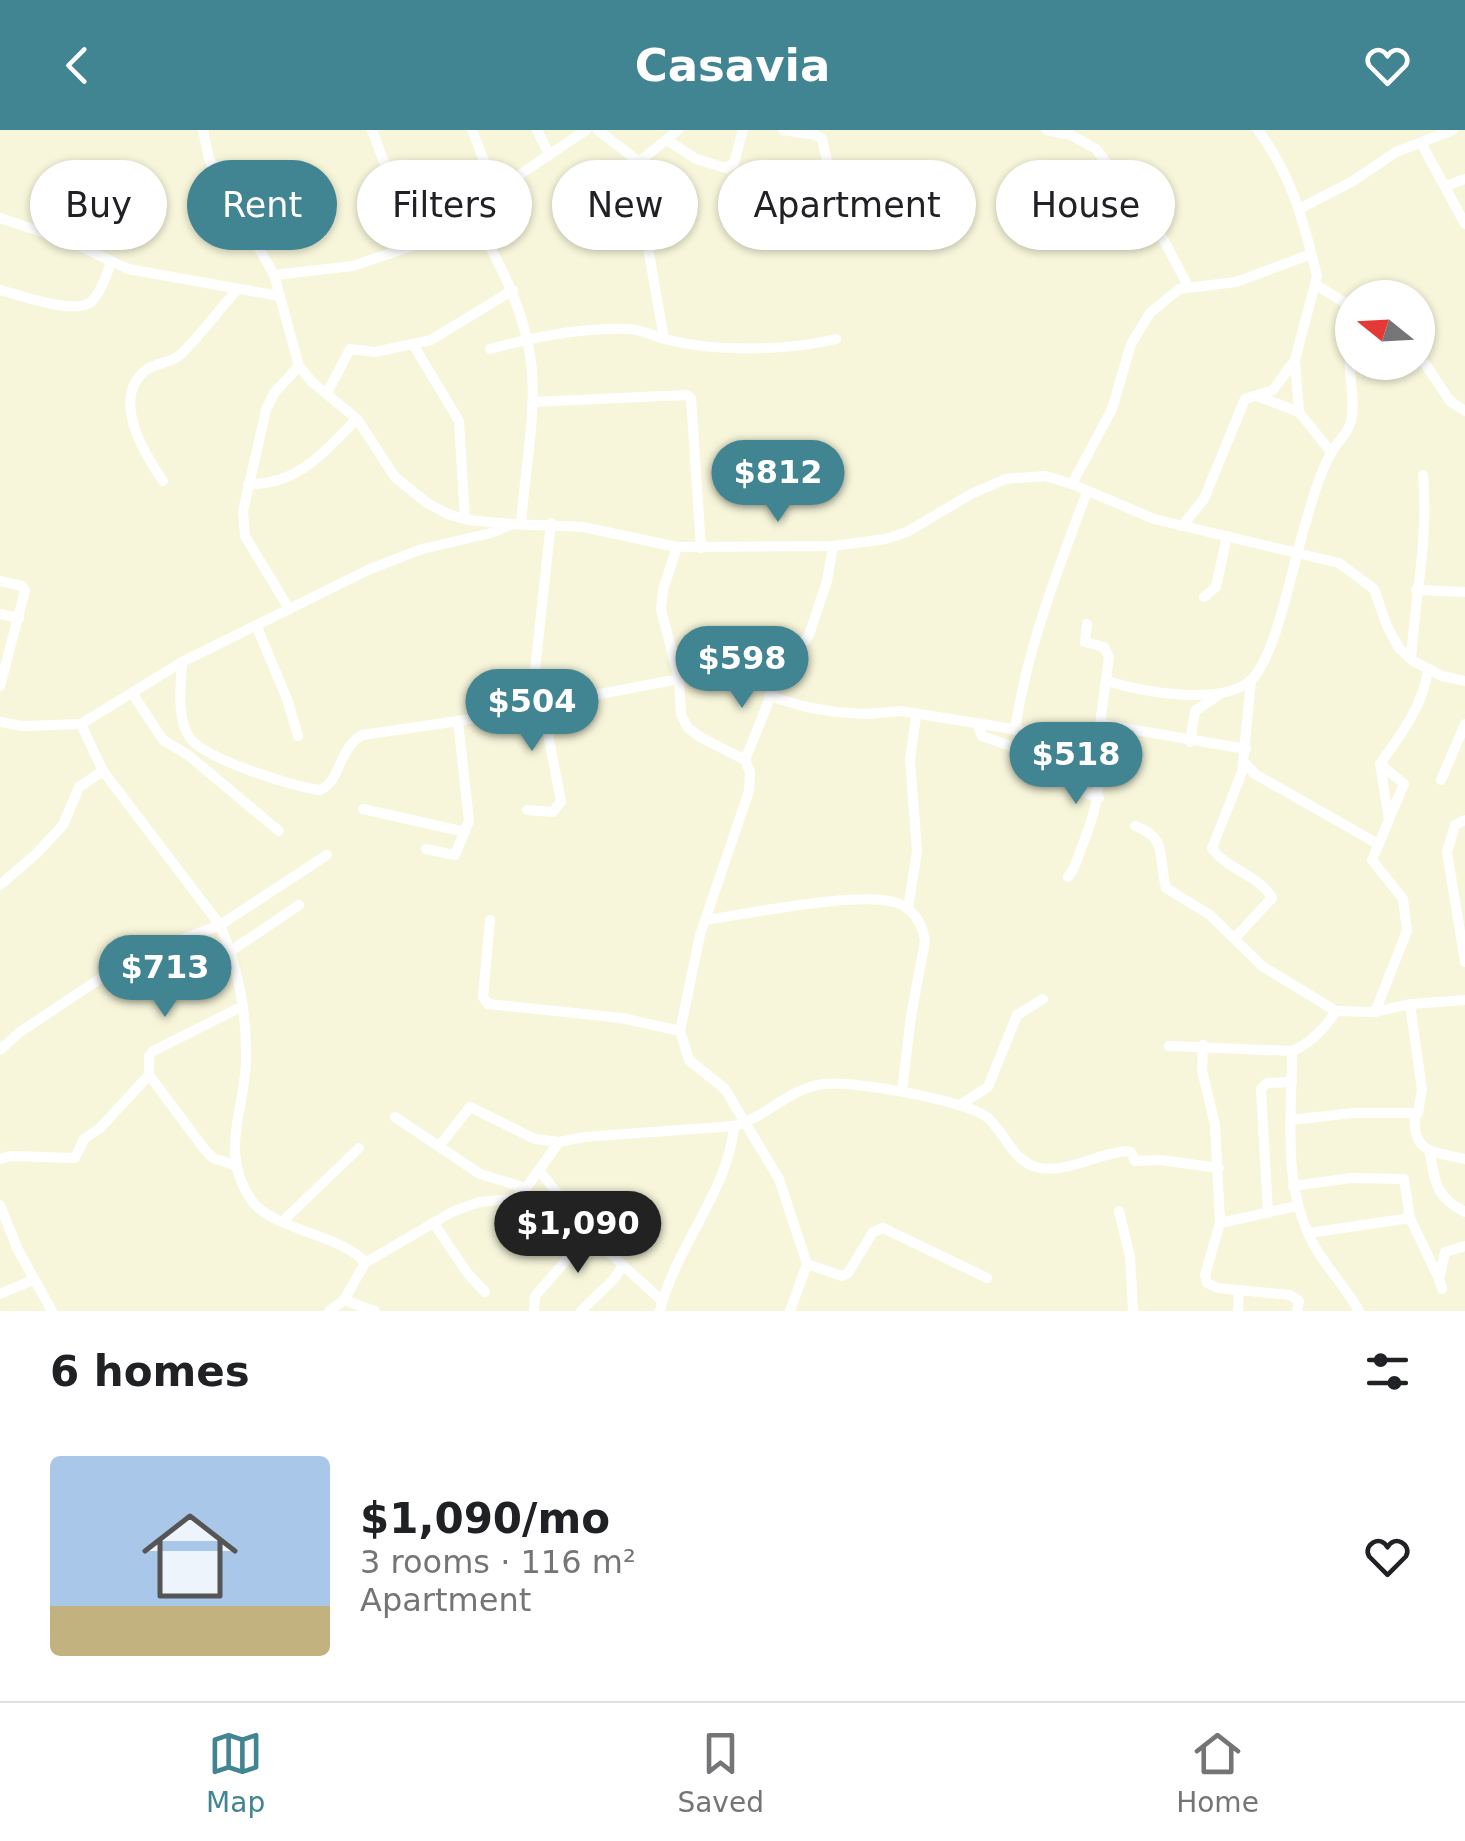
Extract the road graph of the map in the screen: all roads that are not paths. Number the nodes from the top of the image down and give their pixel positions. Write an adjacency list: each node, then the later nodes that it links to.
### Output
1 (203, 130): 32 (street)
2 (372, 130): 16 (street)
3 (472, 130): 17 (street)
4 (537, 130): 15 (street)
5 (586, 130): 15 (street)
6 (598, 130): 18 (street)
7 (678, 130): 13 (street)
8 (743, 130): 13 (street)
9 (783, 130): 20 (street)
10 (1047, 130): 34 (street)
11 (1258, 130): 24 (street)
12 (1452, 130): 14 (street)
13 (667, 140): 19 (street)
14 (1421, 143): 23 (street); 24 (street)
15 (549, 154): 21 (street)
16 (383, 160)
17 (484, 160)
18 (636, 160)
19 (642, 160)
20 (827, 160)
21 (532, 165)
22 (1465, 180): 23 (street)
23 (1446, 186): 26 (street)
24 (1301, 208): 30 (street)
25 (0, 218): 31 (street)
26 (1465, 224)
27 (398, 250): 32 (street)
28 (492, 250): 37 (street)
29 (648, 250): 41 (street)
30 (1312, 254): 33 (street); 34 (street)
31 (111, 263): 35 (street); 36 (street)
32 (274, 275): 38 (street)
33 (1316, 285): 39 (street); 45 (street)
34 (1188, 286): 59 (street)
35 (0, 290)
36 (237, 290): 38 (street); 57 (street)
37 (512, 290): 42 (street); 43 (street)
38 (279, 296): 46 (street)
39 (1335, 297)
40 (836, 338): 41 (street)
41 (664, 339): 42 (street)
42 (526, 340): 44 (street); 51 (street)
43 (414, 346): 49 (street); 61 (street)
44 (490, 349)
45 (1295, 360): 50 (street); 52 (street)
46 (299, 366): 49 (street); 58 (street)
47 (1435, 378): 53 (street)
48 (1349, 380): 55 (street)
49 (328, 393): 54 (street)
50 (1256, 396): 52 (street); 64 (street)
51 (533, 402): 63 (street); 68 (street)
52 (1299, 412): 55 (street)
53 (1465, 412)
54 (357, 418): 58 (street); 61 (street)
55 (1331, 452): 69 (street)
56 (1423, 475): 71 (street)
57 (162, 481)
58 (248, 484): 74 (street)
59 (1072, 484): 60 (street); 66 (street)
60 (1087, 492): 64 (street); 98 (street)
61 (465, 519): 63 (street)
62 (551, 523): 63 (street); 67 (street); 90 (street)
63 (516, 524): 74 (street)
64 (1182, 526): 65 (street)
65 (1226, 536): 69 (street); 73 (street)
66 (833, 546): 68 (street); 89 (street)
67 (677, 547): 68 (street); 82 (street)
68 (701, 548)
69 (1297, 550): 79 (street); 83 (street)
70 (0, 581): 76 (street)
71 (1416, 590): 72 (street); 79 (street)
72 (1465, 592)
73 (1204, 597)
74 (289, 609): 78 (street)
75 (0, 614): 76 (street)
76 (19, 618): 86 (street)
77 (1086, 624): 84 (street)
78 (256, 625): 80 (street); 99 (street)
79 (1411, 659): 81 (street)
80 (182, 662): 88 (street); 92 (street)
81 (1428, 670): 85 (street); 105 (street)
82 (679, 678): 90 (street); 103 (street)
83 (1251, 680): 87 (street); 102 (street)
84 (1107, 681): 87 (street); 96 (street)
85 (1465, 681)
86 (0, 686)
87 (1225, 692): 101 (street)
88 (132, 693): 95 (street); 114 (street)
89 (769, 696): 91 (street); 103 (street)
90 (536, 705): 92 (street); 110 (street)
91 (916, 716): 94 (street); 124 (street)
92 (458, 721): 115 (street)
93 (0, 722): 95 (street)
94 (978, 723): 98 (street); 108 (street)
95 (81, 724): 106 (street)
96 (1100, 724): 100 (street); 101 (street)
97 (1465, 724): 107 (street)
98 (1015, 730): 100 (street)
99 (298, 736)
100 (1093, 742): 108 (street)
101 (1190, 742): 102 (street)
102 (1246, 749): 104 (street)
103 (745, 760): 126 (street)
104 (1244, 762): 116 (street); 128 (street)
105 (1380, 764): 111 (street); 111 (street)
106 (104, 771): 122 (street); 127 (street)
107 (1441, 780)
108 (1099, 798): 121 (street)
109 (363, 809): 115 (street)
110 (528, 810)
111 (1389, 820): 116 (street)
112 (1465, 820): 120 (street)
113 (1135, 826): 128 (street)
114 (280, 831)
115 (465, 832): 117 (street)
116 (1378, 844): 136 (street)
117 (426, 849)
118 (327, 854): 127 (street)
119 (1465, 871): 120 (street)
120 (1450, 873): 130 (street)
121 (1068, 877)
122 (0, 885)
123 (299, 905): 129 (street)
124 (908, 910): 126 (street); 144 (street)
125 (490, 920): 137 (street)
126 (705, 920): 137 (street)
127 (220, 926): 129 (street); 140 (street)
128 (1236, 938): 135 (street)
129 (231, 951): 134 (street)
130 (1465, 962)
131 (1043, 999): 145 (street)
132 (1465, 1000): 133 (street)
133 (1410, 1004): 136 (street); 146 (street)
134 (241, 1007): 142 (street); 157 (street)
135 (1336, 1011): 136 (street); 141 (street)
136 (1375, 1012)
137 (680, 1031): 149 (street)
138 (1169, 1046): 139 (street)
139 (1203, 1046): 141 (street); 158 (street)
140 (0, 1050)
141 (1292, 1051): 143 (street)
142 (149, 1075): 156 (street); 157 (street)
143 (1292, 1082): 148 (street); 165 (street)
144 (902, 1092): 145 (street); 149 (street)
145 (963, 1103): 158 (street)
146 (1416, 1113): 148 (street); 154 (street)
147 (395, 1117): 152 (street)
148 (1290, 1120): 160 (street)
149 (747, 1122): 150 (street); 175 (street)
150 (734, 1126): 151 (street); 183 (street)
151 (560, 1142): 152 (street); 159 (street)
152 (438, 1146): 161 (street)
153 (359, 1148): 168 (street)
154 (1430, 1150): 155 (street); 166 (street)
155 (1465, 1159)
156 (0, 1160)
157 (237, 1166): 168 (street)
158 (1218, 1168): 170 (street)
159 (539, 1170): 161 (street); 171 (street)
160 (1293, 1186): 163 (street); 167 (street)
161 (526, 1188): 169 (street)
162 (0, 1205): 178 (street)
163 (1297, 1206): 165 (street); 172 (street)
164 (1119, 1211): 190 (street)
165 (1268, 1212): 170 (street)
166 (1465, 1212)
167 (1410, 1218): 172 (street); 173 (street)
168 (284, 1220): 174 (street)
169 (434, 1222): 174 (street); 180 (street)
170 (1220, 1223): 179 (street)
171 (589, 1234): 176 (street); 187 (street)
172 (1310, 1234): 193 (street)
173 (1465, 1246)
174 (364, 1262): 182 (street)
175 (807, 1264): 177 (street); 189 (street)
176 (623, 1265): 183 (street); 188 (street)
177 (987, 1278)
178 (33, 1280): 181 (street); 184 (street)
179 (1239, 1290): 191 (street); 192 (street)
180 (485, 1292)
181 (0, 1294)
182 (344, 1300): 185 (street); 186 (street)
183 (661, 1306)
184 (52, 1311)
185 (329, 1311)
186 (375, 1311)
187 (534, 1311)
188 (581, 1311)
189 (790, 1311)
190 (1133, 1311)
191 (1238, 1311)
192 (1298, 1311)
193 (1359, 1311)

